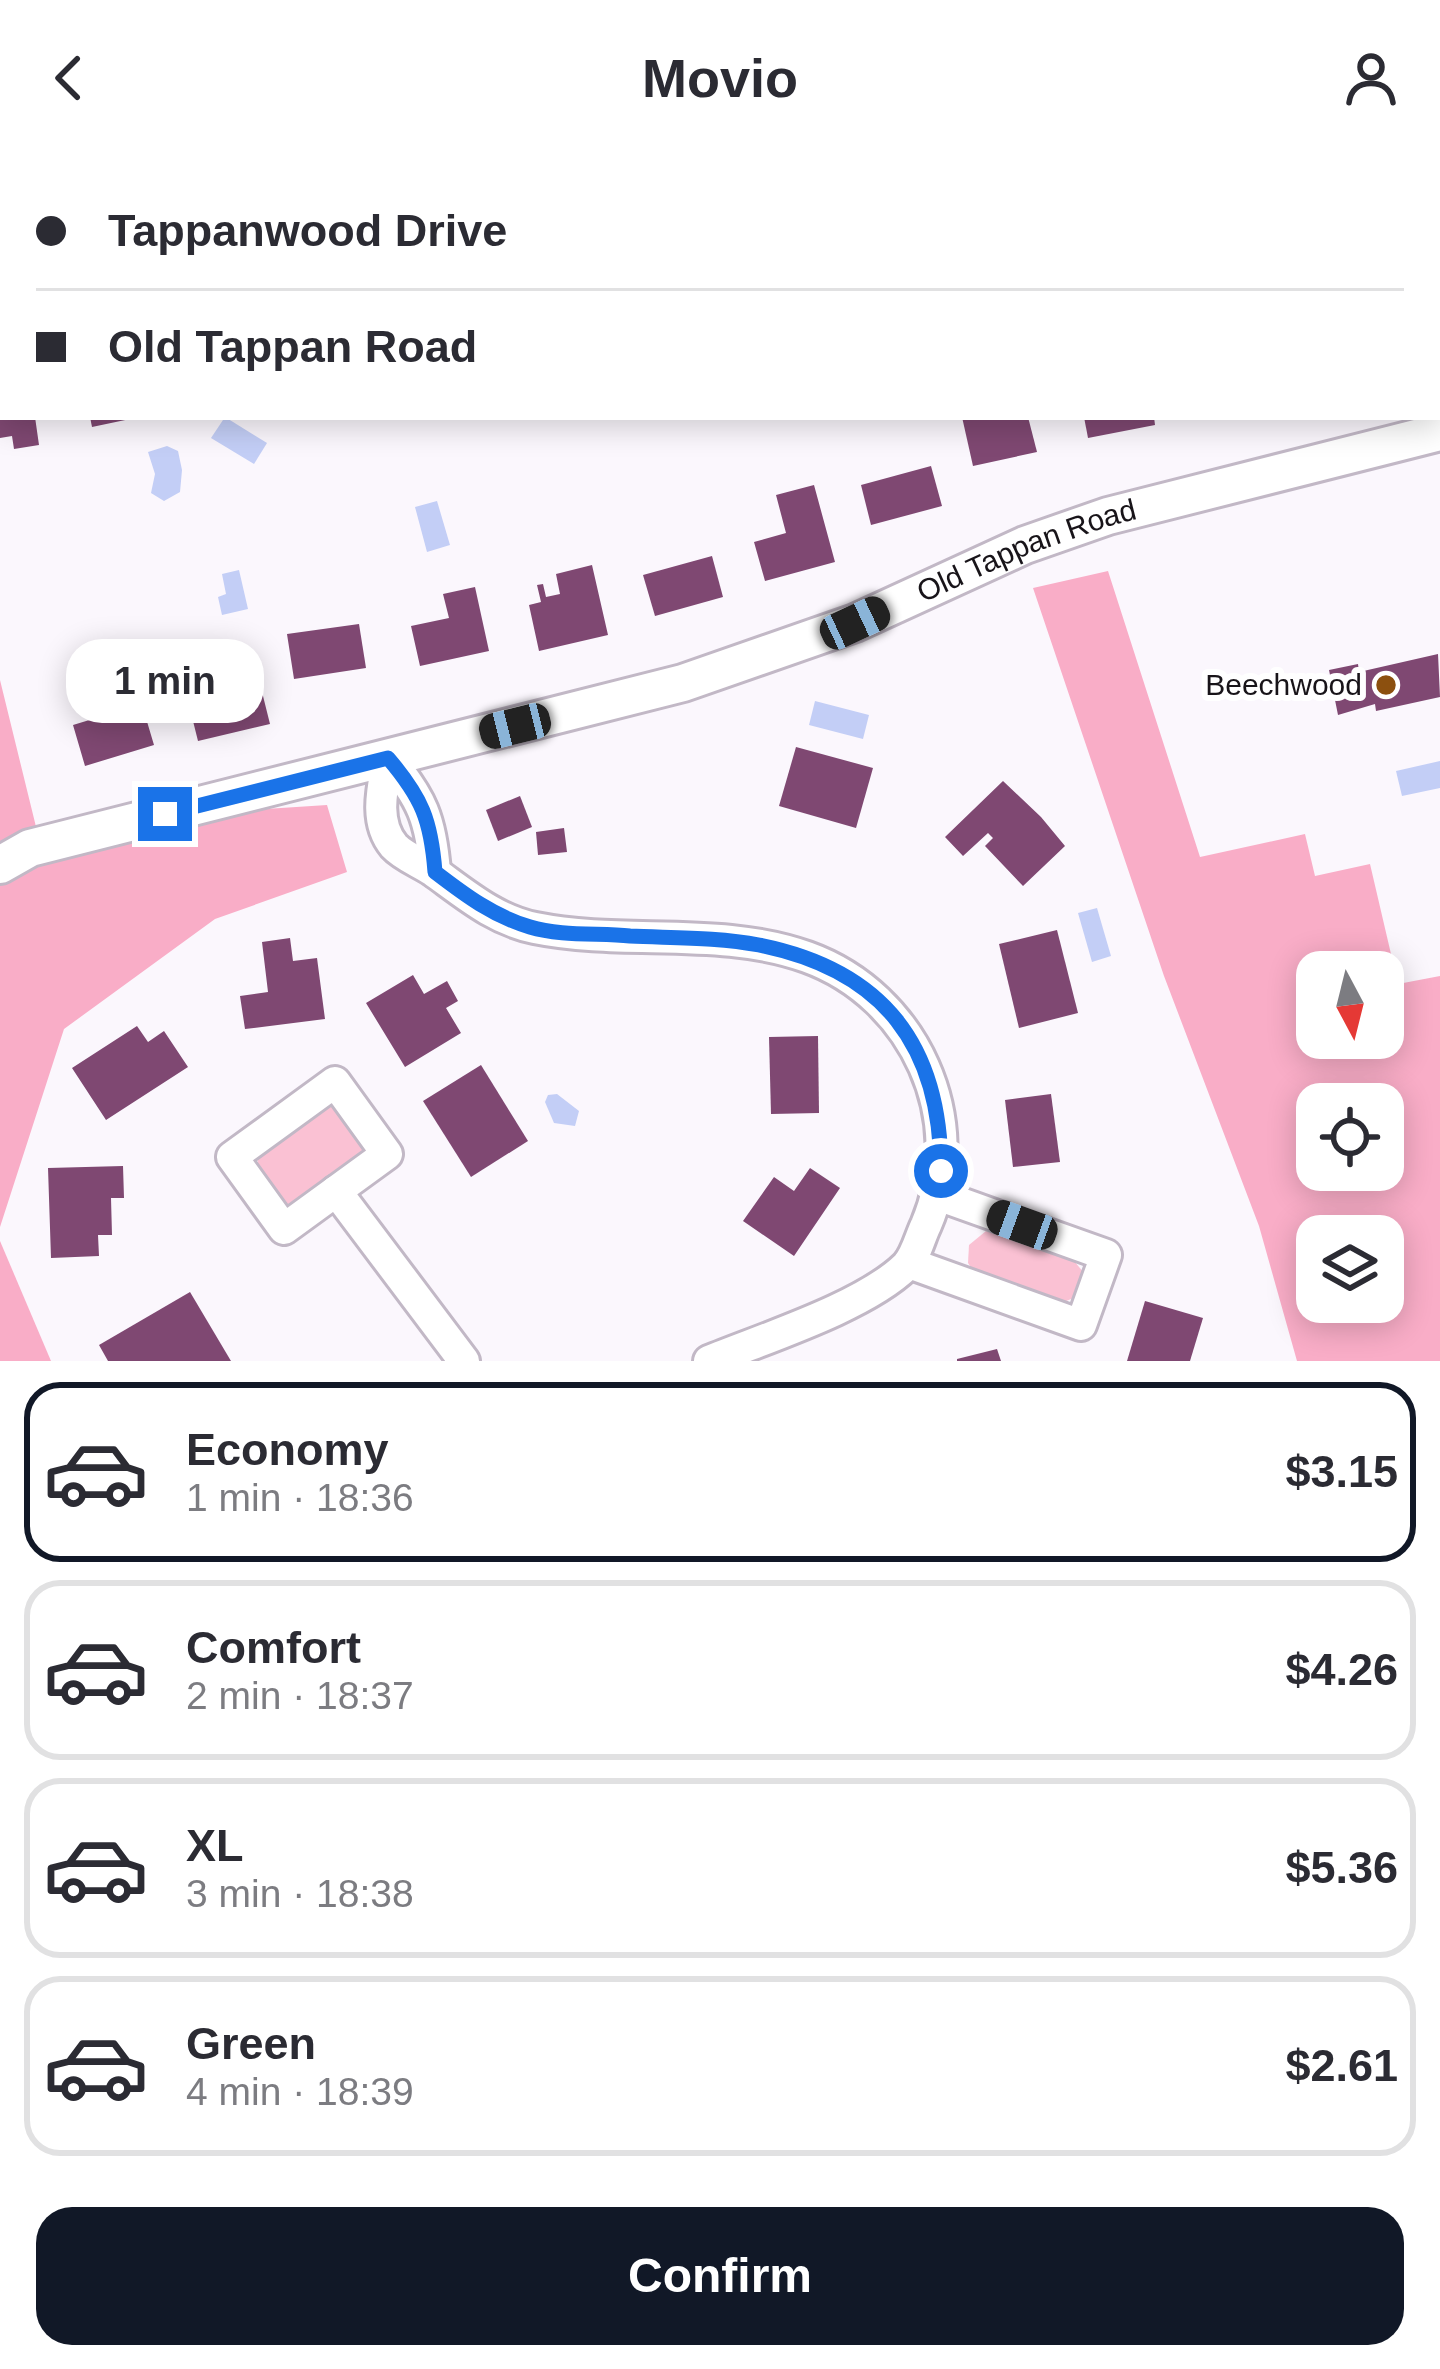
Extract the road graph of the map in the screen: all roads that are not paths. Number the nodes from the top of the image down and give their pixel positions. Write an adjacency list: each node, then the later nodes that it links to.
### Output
1 (1440, 432): 2 (street, Old Tappan Road)
2 (388, 758): 3 (street, Old Tappan Road); 5 (street)
3 (0, 865)
4 (336, 1191): 4 (street); 7 (street)
5 (938, 1195): 6 (street); 6 (street)
6 (909, 1263): 8 (street)
7 (464, 1361)
8 (709, 1361)

